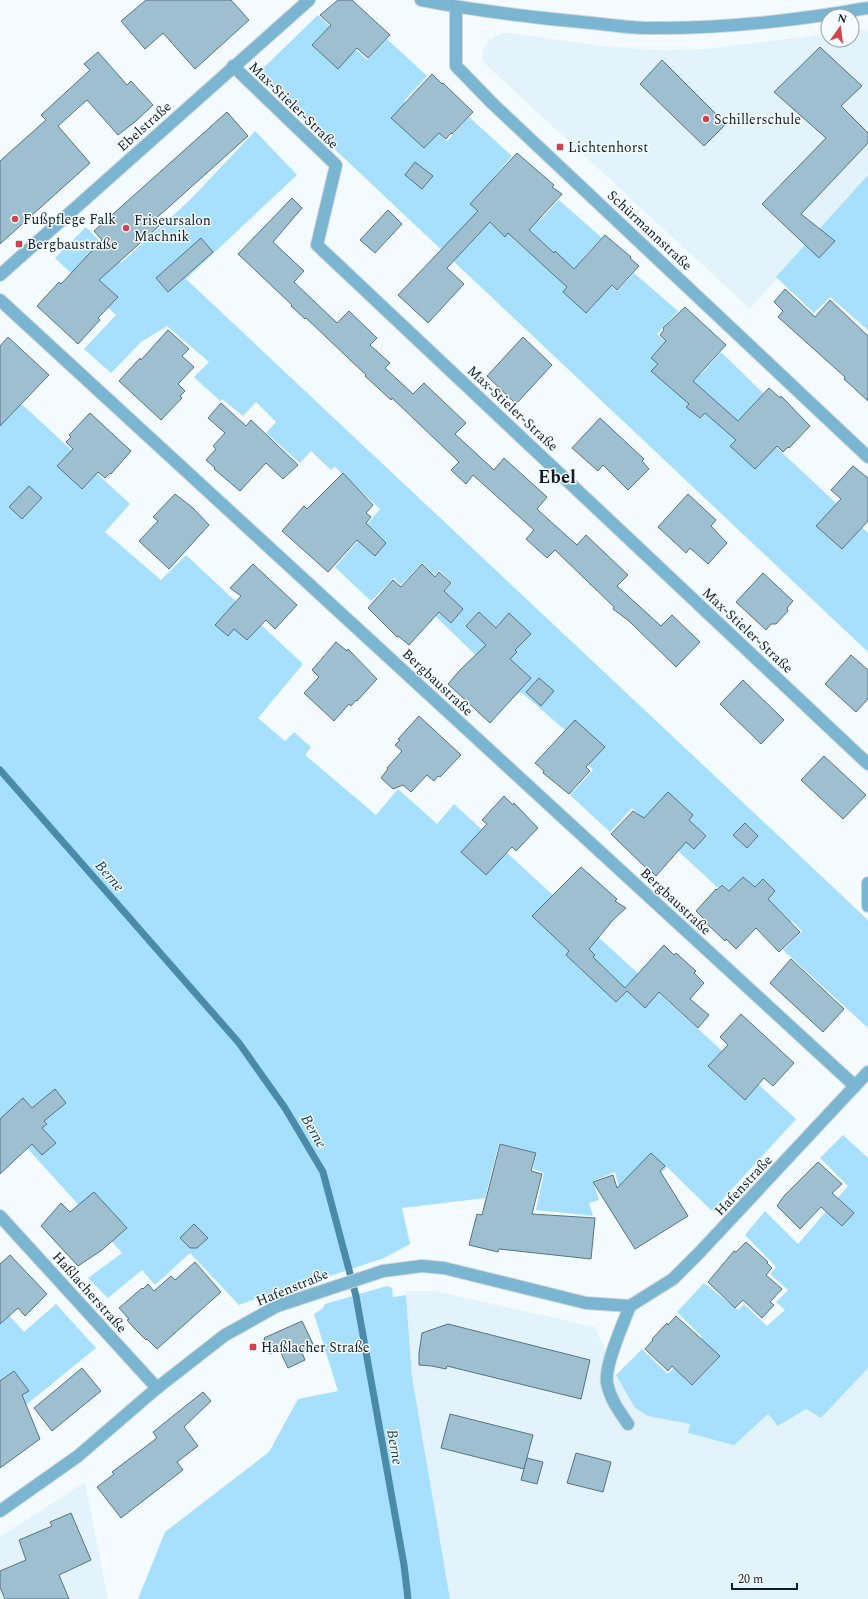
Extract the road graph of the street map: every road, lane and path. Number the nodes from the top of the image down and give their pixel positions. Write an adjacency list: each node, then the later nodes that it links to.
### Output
1 (309, 0): 5 (street, Ebelstraße)
2 (421, 0): 3 (street)
3 (456, 7): 4 (street); 8 (street, Schürmannstraße)
4 (868, 8)
5 (233, 66): 6 (street, Ebelstraße); 9 (street, Max-Stieler-Straße)
6 (0, 275)
7 (0, 300): 13 (street, Bergbaustraße)
8 (868, 457)
9 (868, 764)
10 (868, 883): 11 (street)
11 (868, 906)
12 (868, 1072): 13 (street, Hafenstraße)
13 (855, 1086): 15 (street, Hafenstraße)
14 (0, 1216): 16 (street, Haßlacherstraße)
15 (630, 1306): 16 (street, Hafenstraße); 17 (street)
16 (157, 1388): 18 (street, Hafenstraße)
17 (628, 1424)
18 (0, 1511)

